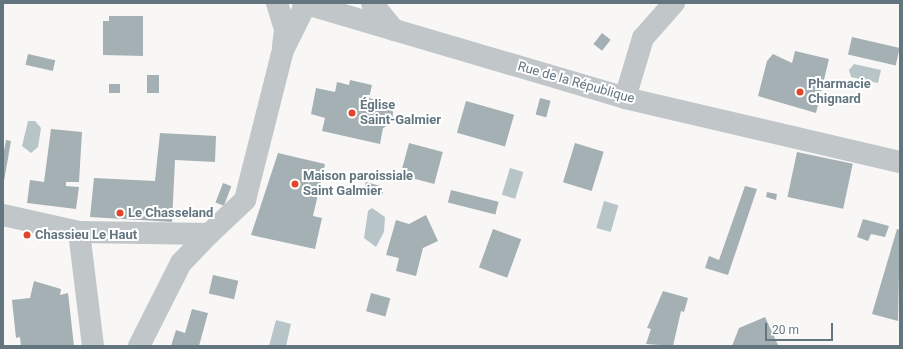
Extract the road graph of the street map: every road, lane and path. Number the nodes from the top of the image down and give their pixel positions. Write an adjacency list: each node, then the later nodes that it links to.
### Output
1 (277, 3): 6 (street, Rue de la République)
2 (305, 3): 5 (street, Rue de la République); 6 (street, Rue de la République)
3 (372, 3): 5 (street)
4 (674, 3): 7 (street)
5 (394, 30): 7 (street, Rue de la République)
6 (283, 50): 11 (street, Rue de la République)
7 (625, 98): 8 (street, Rue de la République)
8 (900, 162)
9 (3, 215): 10 (street)
10 (79, 232): 11 (street); 12 (street)
11 (209, 234): 13 (street, Rue de la République)
12 (93, 346)
13 (139, 346)

